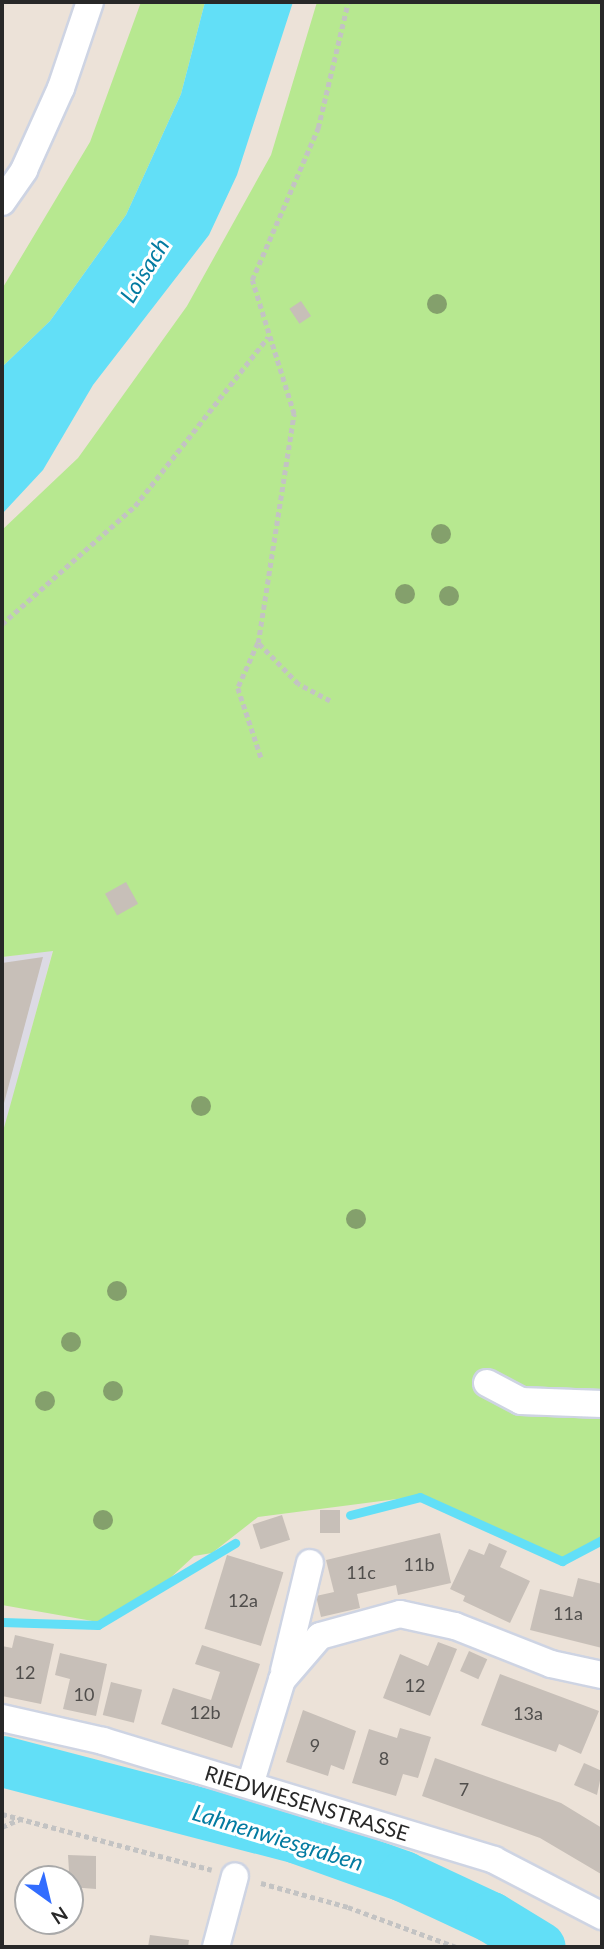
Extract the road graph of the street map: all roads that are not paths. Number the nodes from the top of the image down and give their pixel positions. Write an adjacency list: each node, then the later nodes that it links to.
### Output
1 (90, 2): 2 (street)
2 (2, 202)
3 (487, 1383): 4 (street)
4 (602, 1404)
5 (310, 1563): 7 (street)
6 (602, 1675): 7 (street)
7 (282, 1680): 9 (street)
8 (2, 1718): 9 (street, RIEDWIESENSTRASSE)
9 (250, 1784): 11 (street, RIEDWIESENSTRASSE)
10 (234, 1876): 12 (street)
11 (602, 1916)
12 (216, 1947)

